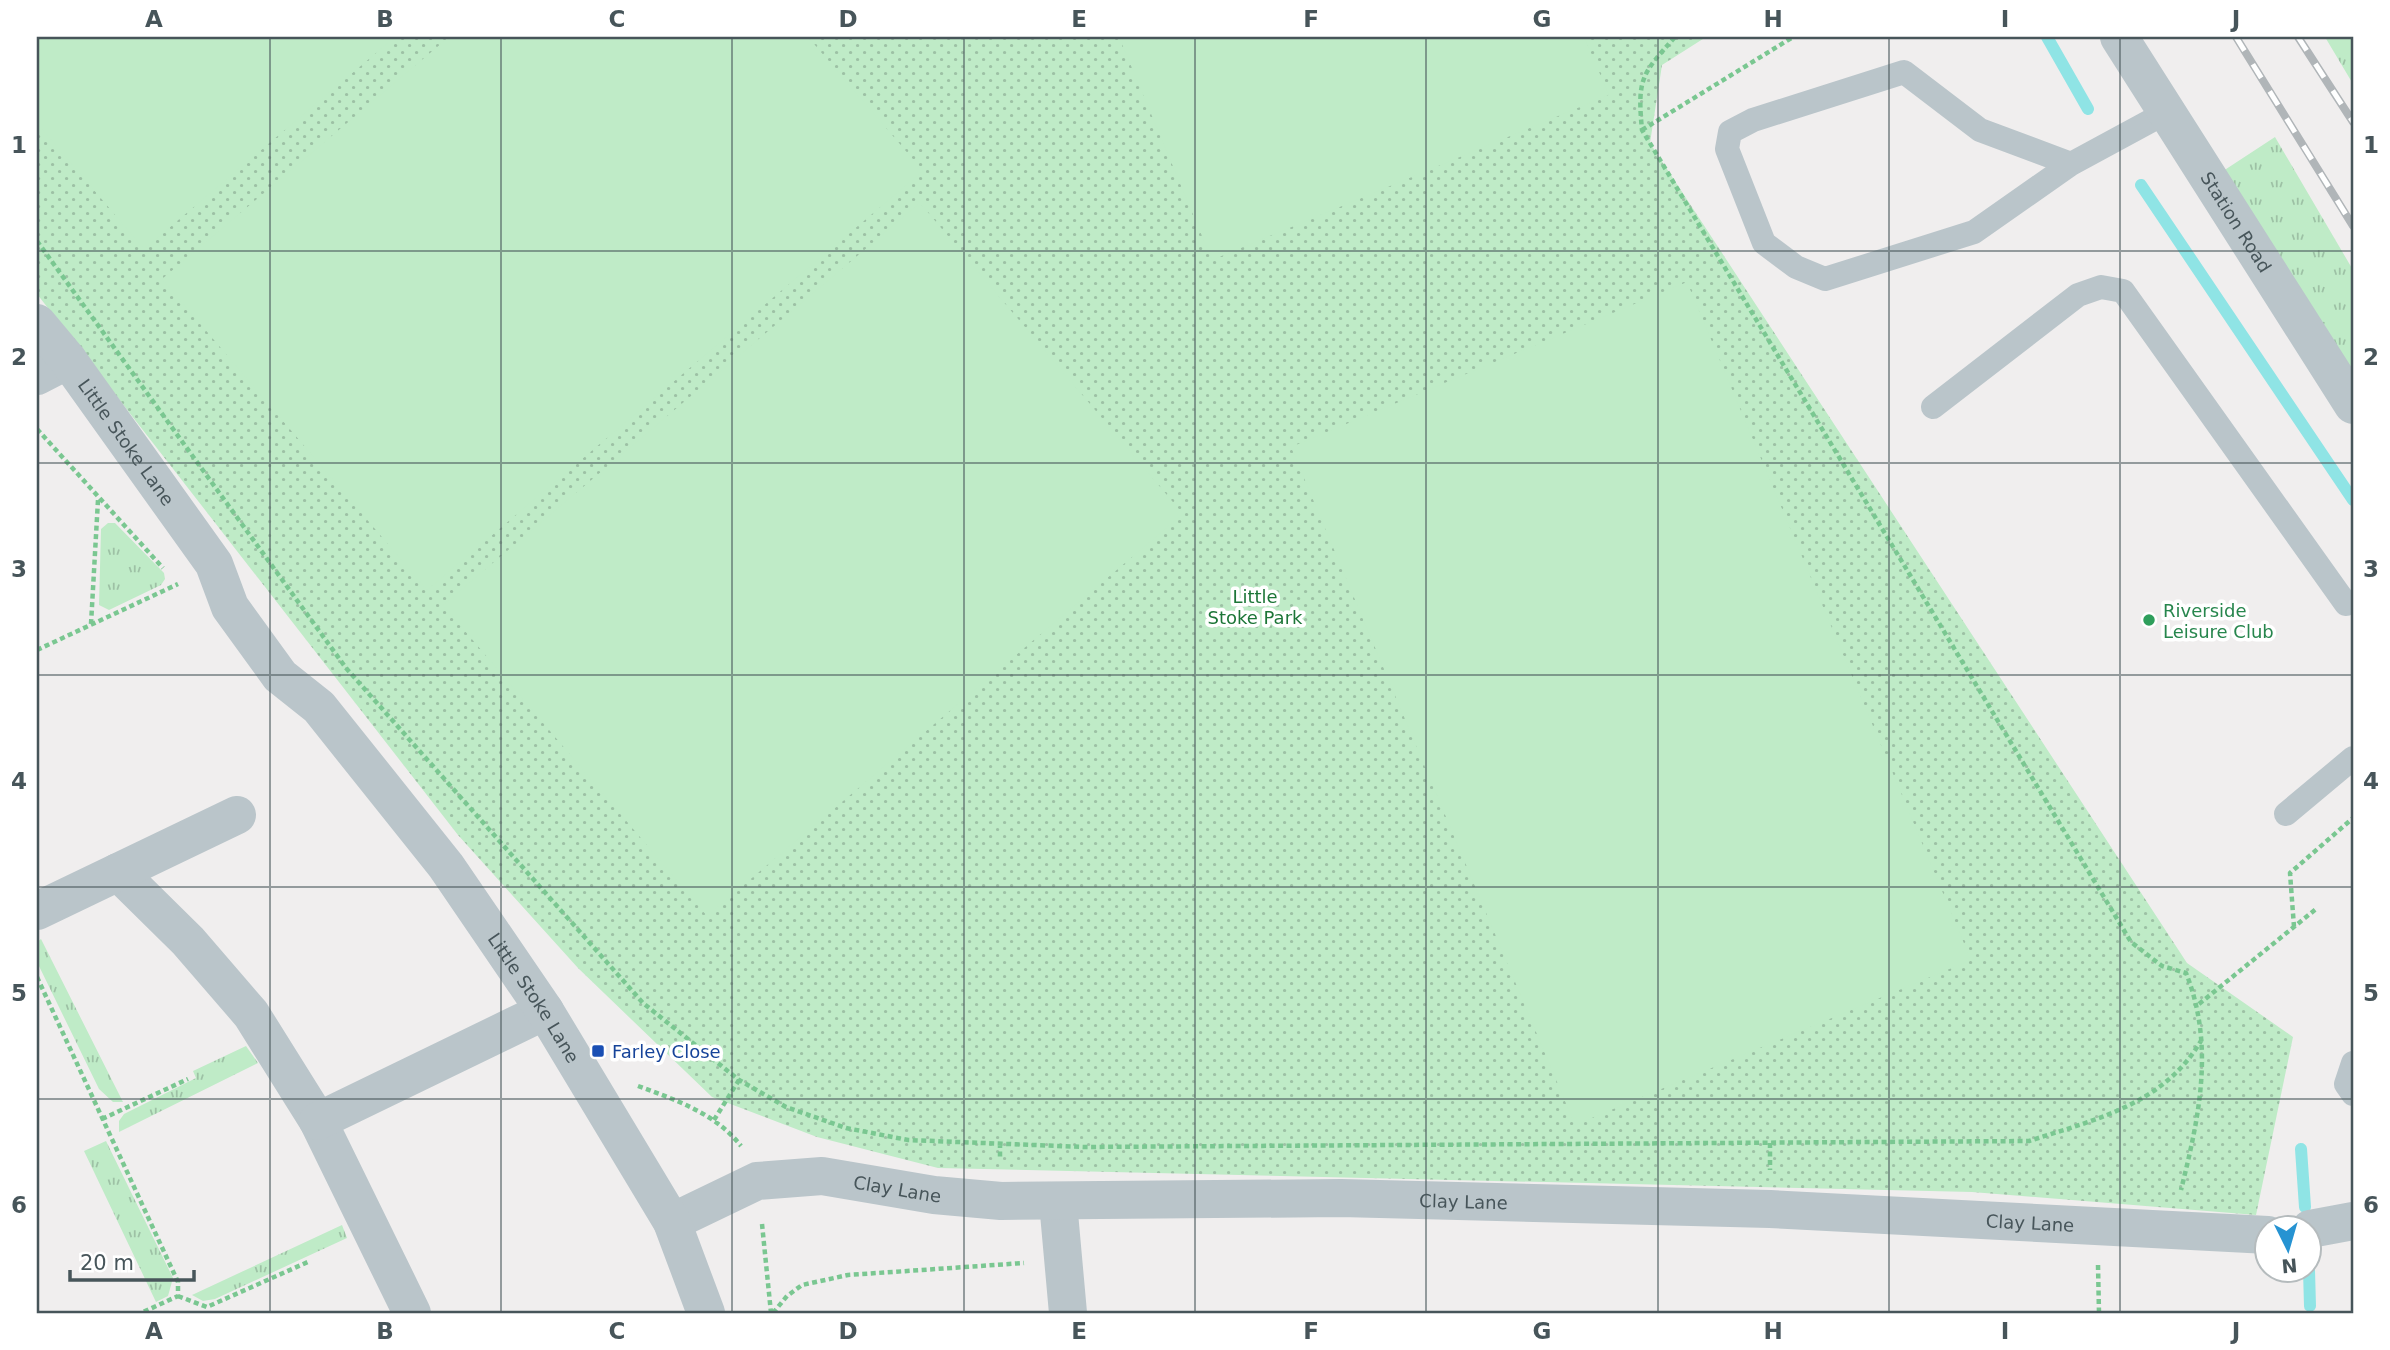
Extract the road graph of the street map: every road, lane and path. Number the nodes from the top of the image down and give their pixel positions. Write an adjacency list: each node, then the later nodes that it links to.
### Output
1 (1675, 37): 5 (path)
2 (1793, 37): 5 (path)
3 (2119, 37): 4 (street, Station Road)
4 (2167, 112): 6 (lane); 10 (street, Station Road)
5 (1642, 130): 26 (path)
6 (2071, 164): 6 (lane)
7 (37, 241): 31 (path)
8 (37, 323): 9 (street, Little Stoke Lane)
9 (52, 368): 13 (street, Little Stoke Lane)
10 (2353, 405)
11 (1933, 407): 14 (lane)
12 (98, 499): 15 (path)
13 (214, 565): 15 (path); 27 (street, Little Stoke Lane)
14 (2351, 606)
15 (91, 624): 16 (path)
16 (37, 650)
17 (2353, 758): 18 (lane)
18 (2286, 814)
19 (237, 815): 21 (street)
20 (2353, 818): 24 (path)
21 (118, 872): 23 (street); 36 (street)
22 (2316, 909): 24 (path)
23 (37, 911)
24 (2294, 927): 26 (path)
25 (37, 977): 34 (path)
26 (2199, 1004): 28 (path)
27 (545, 1011): 32 (street, Little Stoke Lane); 36 (street)
28 (2202, 1039): 31 (path); 42 (path)
29 (2353, 1062): 33 (lane)
30 (188, 1079): 34 (path)
31 (739, 1080): 35 (path)
32 (593, 1092): 35 (path); 40 (street, Little Stoke Lane)
33 (2353, 1094)
34 (102, 1119): 47 (path)
35 (714, 1120): 37 (path)
36 (318, 1121): 49 (street)
37 (757, 1181): 38 (street, Clay Lane); 40 (street, Clay Lane); 51 (path)
38 (1058, 1202): 42 (street, Clay Lane); 45 (street)
39 (2353, 1221): 41 (street)
40 (672, 1222): 50 (street, Little Stoke Lane)
41 (2324, 1226)
42 (2171, 1232): 43 (street, Clay Lane)
43 (2254, 1235)
44 (310, 1261): 47 (path)
45 (1063, 1261): 51 (path); 52 (street)
46 (2098, 1270): 53 (path)
47 (178, 1296): 48 (path)
48 (141, 1313)
49 (412, 1313)
50 (706, 1313)
51 (772, 1313)
52 (1068, 1313)
53 (2099, 1313)

